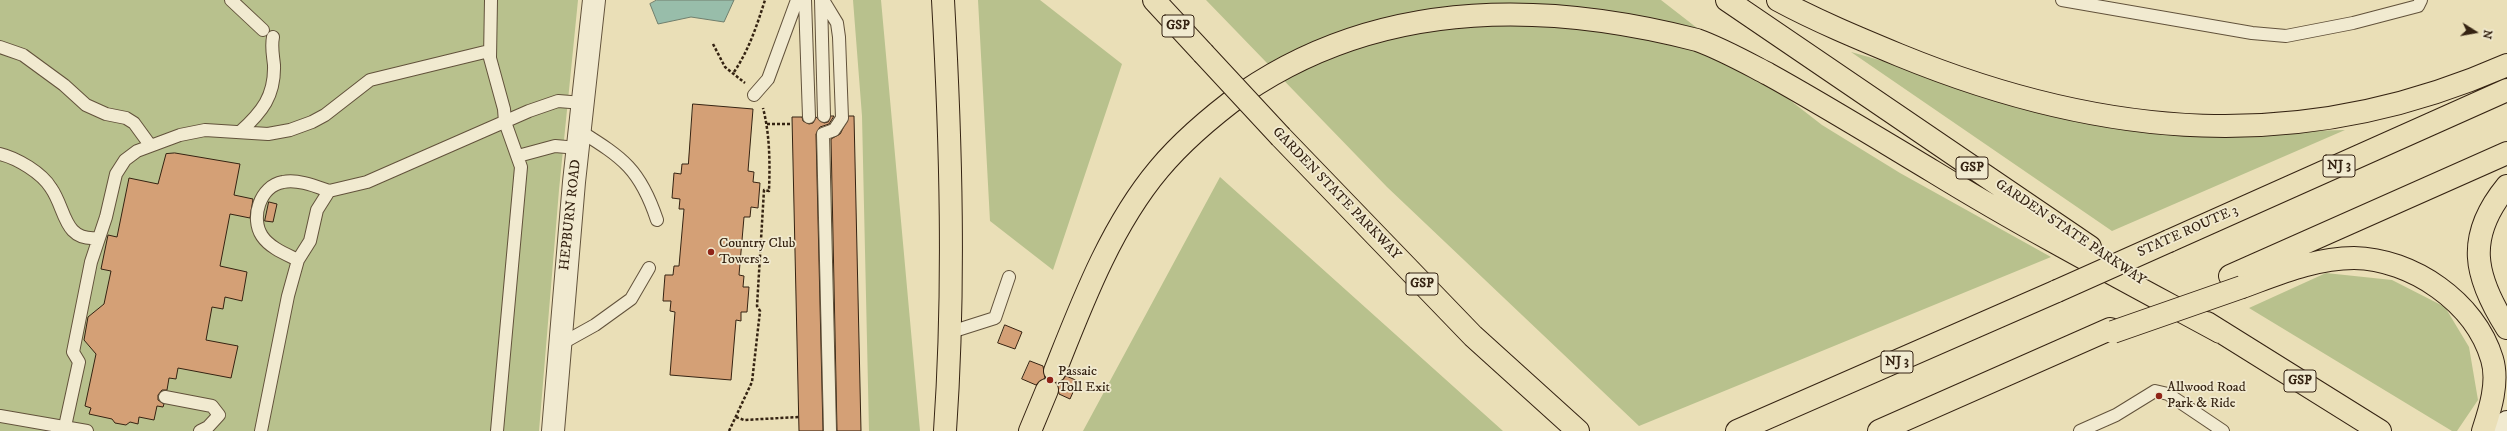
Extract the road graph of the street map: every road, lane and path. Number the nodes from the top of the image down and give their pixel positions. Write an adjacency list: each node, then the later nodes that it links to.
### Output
1 (231, 0): 27 (lane)
2 (491, 0): 16 (lane)
3 (594, 0): 21 (street, HEPBURN ROAD)
4 (765, 0): 18 (path)
5 (797, 0): 20 (lane)
6 (805, 0): 23 (lane)
7 (822, 0): 22 (lane); 54 (lane)
8 (943, 0): 42 (highway)
9 (1154, 0): 52 (highway, GARDEN STATE PARKWAY / GSP, bridge)
10 (1727, 0): 43 (highway, GARDEN STATE PARKWAY / GSP)
11 (1778, 0): 17 (highway)
12 (2062, 0): 13 (lane)
13 (2421, 0)
14 (713, 44): 18 (path)
15 (0, 48): 29 (lane)
16 (489, 51): 24 (lane); 27 (lane)
17 (2507, 65)
18 (734, 72): 20 (path)
19 (2507, 90): 63 (highway, STATE ROUTE 3 / NJ 3, bridge)
20 (754, 95): 25 (path)
21 (583, 103): 24 (lane); 28 (street, HEPBURN ROAD)
22 (824, 116)
23 (809, 117)
24 (505, 122): 32 (lane); 34 (lane)
25 (767, 124): 26 (path); 49 (path)
26 (792, 124)
27 (240, 132): 29 (lane)
28 (579, 139): 32 (lane); 35 (lane); 45 (street, HEPBURN ROAD)
29 (150, 145): 36 (lane)
30 (2507, 153): 40 (highway)
31 (0, 154): 36 (lane)
32 (518, 156): 58 (lane)
33 (2507, 186): 41 (highway)
34 (329, 191): 37 (lane); 37 (lane)
35 (657, 220)
36 (97, 238): 53 (lane)
37 (298, 260): 57 (lane)
38 (649, 268): 45 (lane)
39 (1009, 277): 42 (lane)
40 (2236, 282): 44 (highway); 64 (highway)
41 (2507, 328)
42 (951, 332): 61 (highway)
43 (2220, 332): 62 (highway); 67 (highway, GARDEN STATE PARKWAY / GSP)
44 (2483, 338): 46 (highway); 68 (highway)
45 (559, 345): 59 (street, HEPBURN ROAD)
46 (2507, 360)
47 (165, 397): 56 (lane)
48 (0, 416): 53 (lane)
49 (736, 417): 50 (path); 60 (path)
50 (799, 417)
51 (2507, 422): 69 (street)
52 (1574, 427)
53 (64, 429): 55 (lane)
54 (830, 430)
55 (87, 431)
56 (200, 431)
57 (261, 431)
58 (497, 431)
59 (553, 431)
60 (729, 431)
61 (945, 431)
62 (1030, 431)
63 (1737, 431)
64 (1879, 431)
65 (2080, 431): 66 (lane)
66 (2223, 431)
67 (2380, 431)
68 (2483, 431)
69 (2495, 431)

